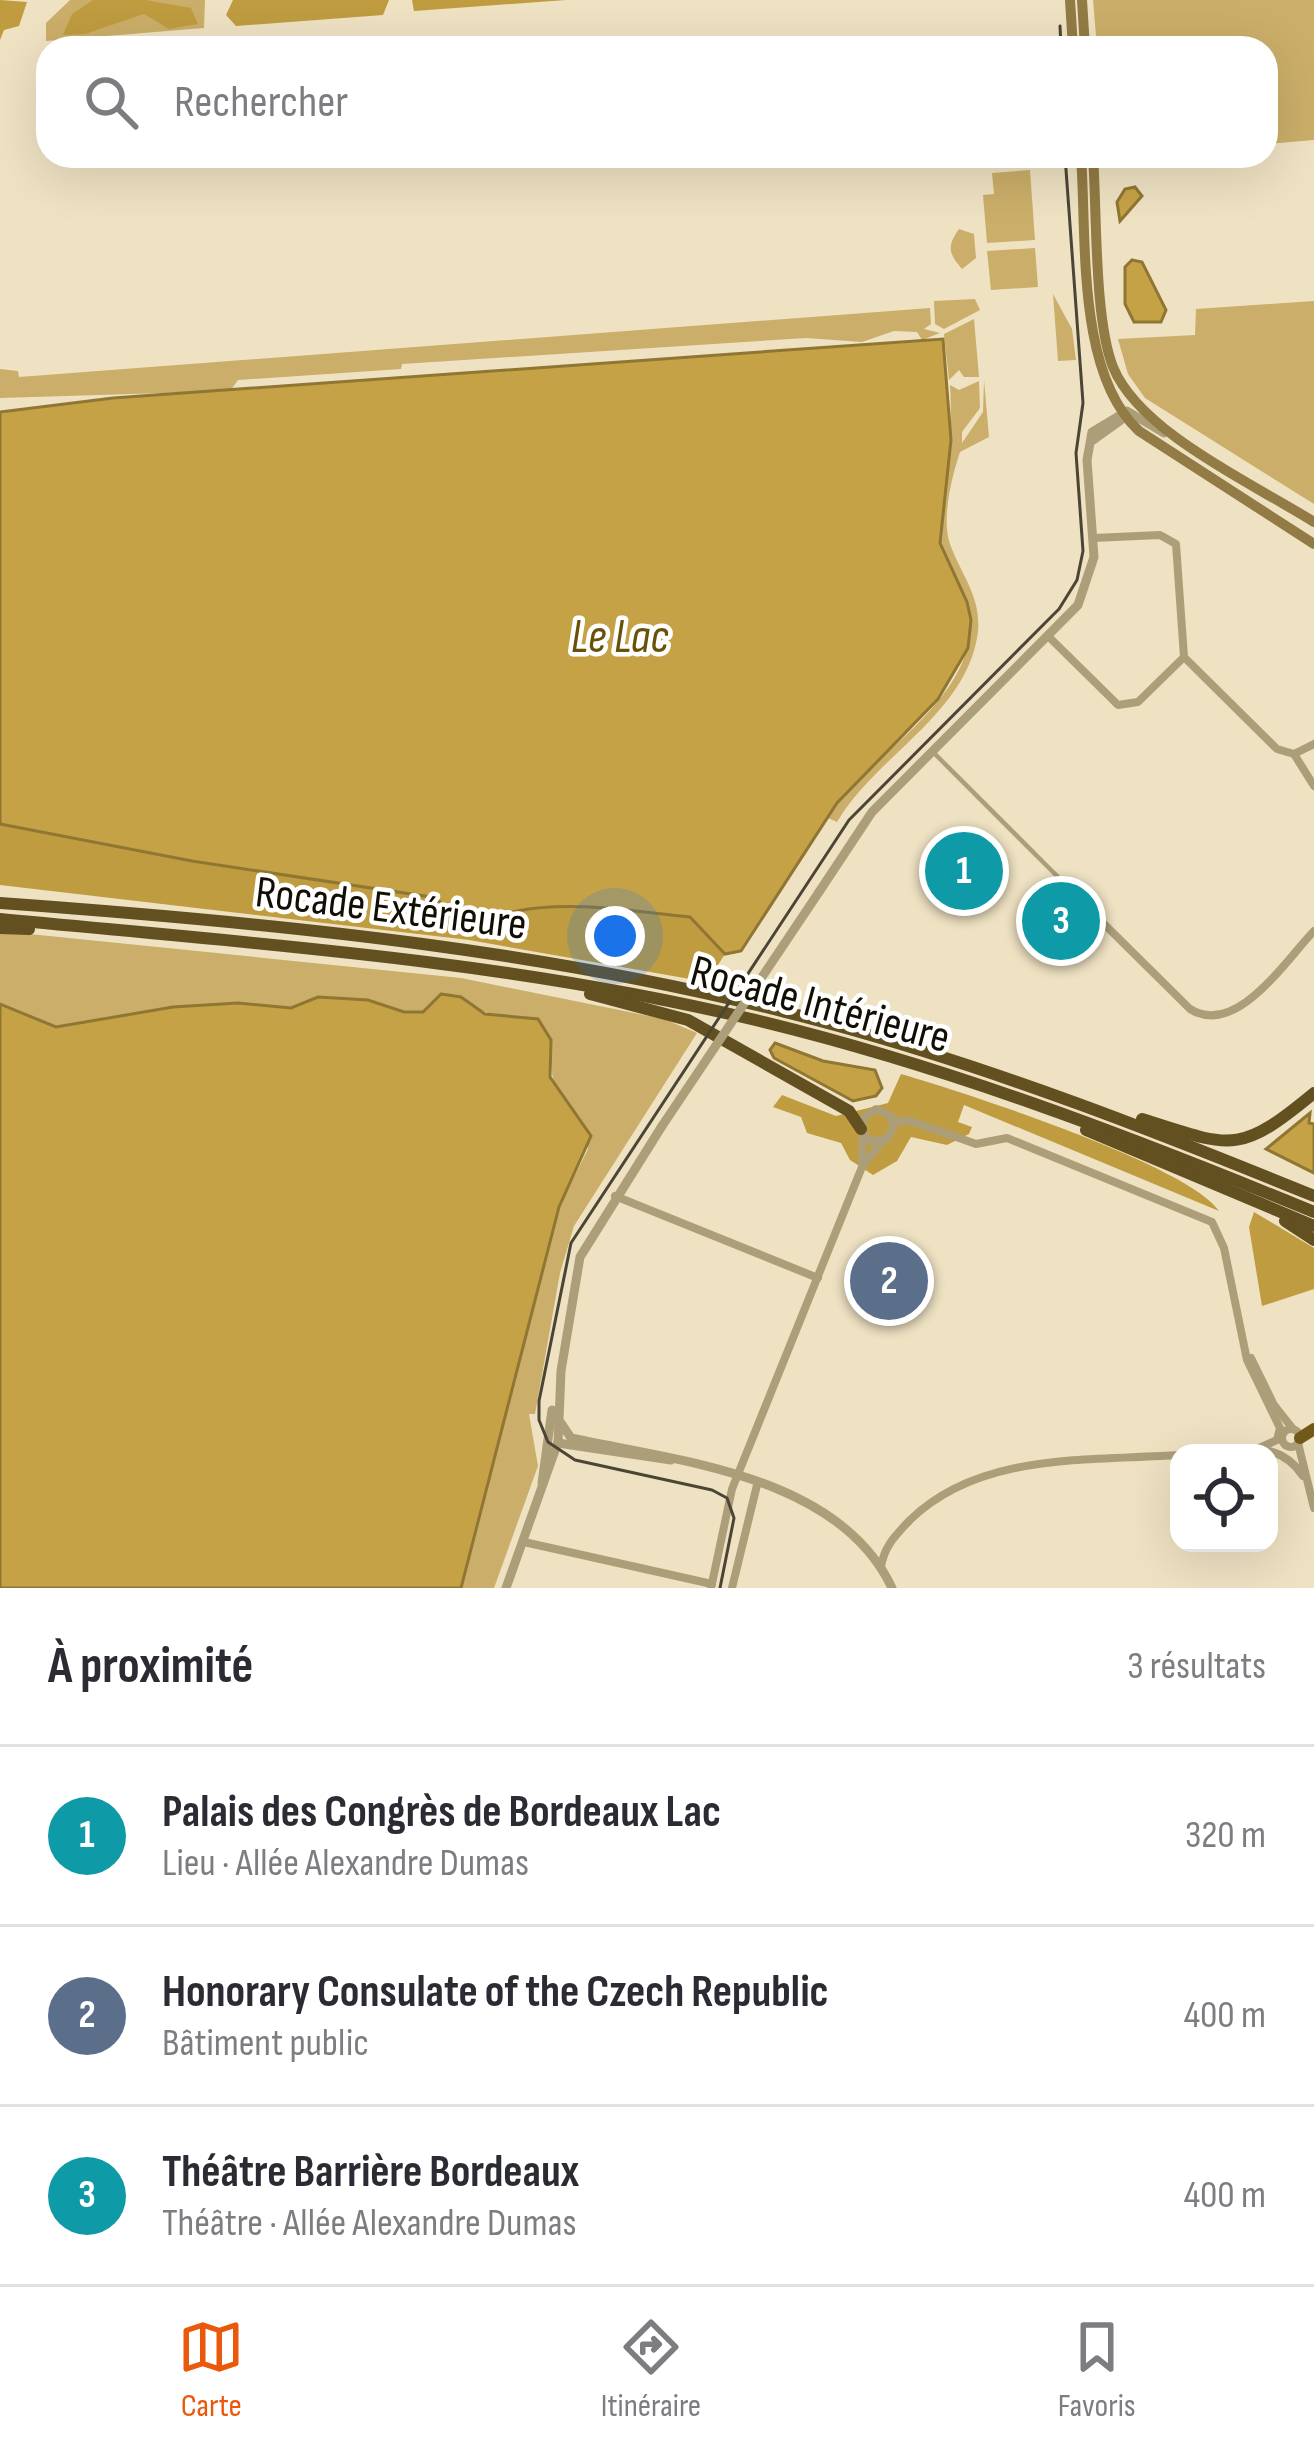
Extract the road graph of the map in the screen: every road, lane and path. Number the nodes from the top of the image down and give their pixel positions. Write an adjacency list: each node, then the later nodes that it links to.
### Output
1 (1070, 0): 3 (main road)
2 (1082, 0): 4 (main road)
3 (1072, 36)
4 (1084, 36)
5 (1082, 168): 7 (main road)
6 (1094, 168): 7 (main road)
7 (1129, 412): 8 (main road); 9 (street); 10 (main road)
8 (1314, 522)
9 (1093, 538): 11 (street); 12 (street)
10 (1314, 544)
11 (1049, 637): 12 (street); 14 (street)
12 (1184, 657): 15 (street)
13 (1314, 744): 15 (street)
14 (933, 752): 18 (street); 31 (street, bridge)
15 (1294, 754): 16 (street)
16 (1314, 786)
17 (0, 899): 24 (highway, Rocade Extérieure)
18 (1095, 915): 22 (street)
19 (0, 919): 21 (highway, Rocade Intérieure)
20 (0, 928): 21 (highway)
21 (101, 929): 23 (highway, Rocade Intérieure)
22 (1314, 931)
23 (472, 968): 24 (highway, Rocade Intérieure); 27 (highway)
24 (1012, 1088): 25 (highway); 30 (highway); 32 (highway, Rocade Extérieure); 33 (highway, Rocade Intérieure)
25 (1314, 1094)
26 (893, 1121): 27 (street); 28 (street); 38 (street)
27 (862, 1132): 28 (street); 29 (street)
28 (882, 1141): 29 (street)
29 (862, 1167): 36 (street)
30 (1181, 1171): 34 (highway); 35 (highway)
31 (615, 1196): 36 (street); 37 (street)
32 (1314, 1196)
33 (1314, 1212)
34 (1314, 1226)
35 (1314, 1240)
36 (818, 1278): 51 (street)
37 (566, 1347): 39 (street); 43 (street); 46 (street)
38 (1244, 1347): 41 (street); 42 (street)
39 (561, 1424): 43 (street); 45 (street)
40 (1314, 1430): 42 (highway)
41 (1282, 1436): 42 (street); 42 (street); 44 (street)
42 (1297, 1437): 50 (street)
43 (558, 1443): 45 (street); 46 (street); 49 (street); 53 (street)
44 (1267, 1444)
45 (621, 1447): 49 (street)
46 (547, 1449): 53 (street)
47 (1278, 1453): 50 (street)
48 (1170, 1456): 55 (street)
49 (672, 1460): 51 (street)
50 (1303, 1476): 54 (street)
51 (739, 1478): 52 (street); 59 (street)
52 (757, 1485): 57 (street); 60 (street)
53 (542, 1488): 56 (street)
54 (1314, 1508)
55 (892, 1538): 57 (street); 58 (street)
56 (524, 1542): 59 (street); 61 (street)
57 (863, 1546): 58 (street)
58 (881, 1567): 62 (street)
59 (712, 1586)
60 (734, 1587)
61 (506, 1588)
62 (892, 1588)

